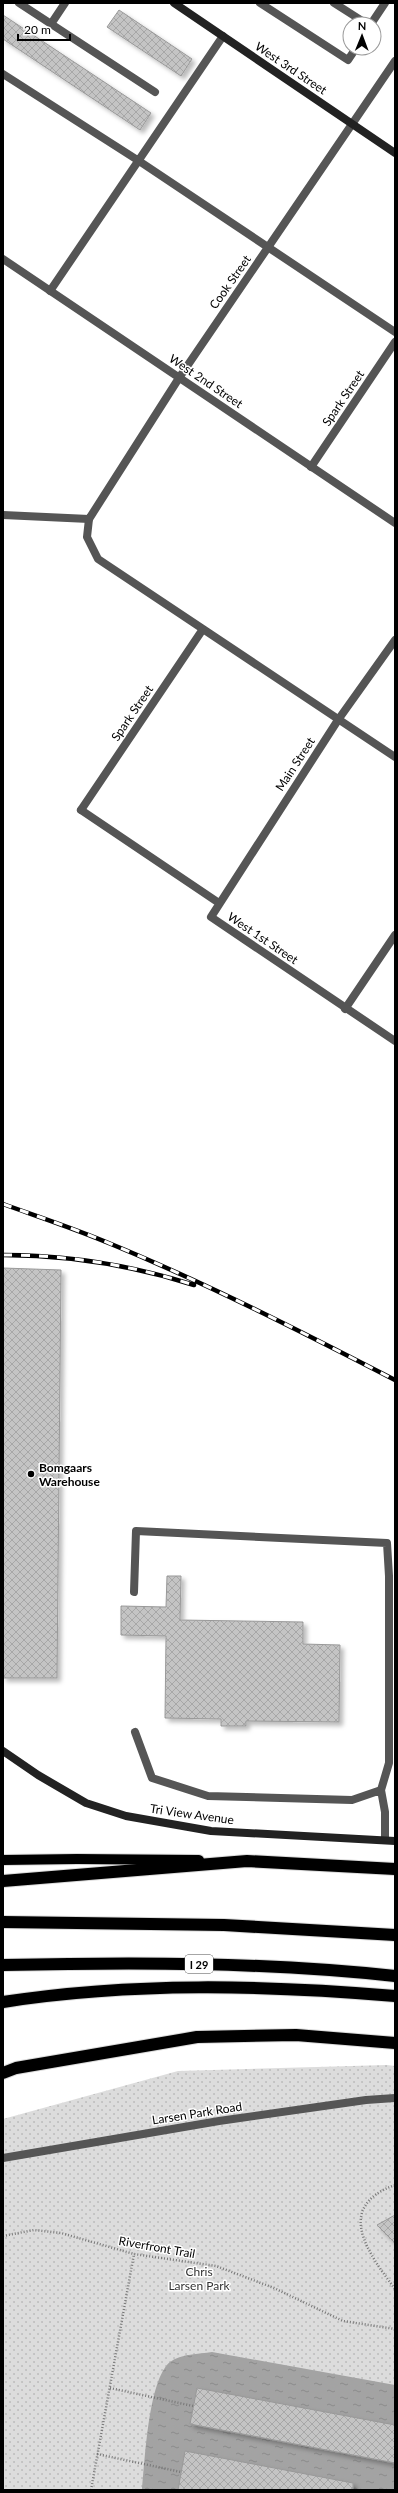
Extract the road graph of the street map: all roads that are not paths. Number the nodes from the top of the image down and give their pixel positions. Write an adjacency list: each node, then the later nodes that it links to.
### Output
1 (19, 3): 9 (street)
2 (65, 3): 9 (street)
3 (174, 3): 10 (street, West 3rd Street)
4 (260, 3): 11 (street)
5 (334, 3): 7 (street)
6 (385, 3): 8 (street)
7 (354, 16)
8 (376, 16)
9 (51, 24): 14 (street)
10 (223, 36): 15 (street, West 3rd Street); 17 (street)
11 (351, 56)
12 (395, 61): 15 (street, Cook Street)
13 (3, 74): 17 (street)
14 (155, 92)
15 (352, 125): 16 (street, West 3rd Street); 18 (street, Cook Street)
16 (395, 153)
17 (139, 161): 18 (street); 20 (street)
18 (269, 248): 21 (street); 23 (street, Cook Street)
19 (3, 259): 20 (street, West 2nd Street)
20 (50, 291): 23 (street, West 2nd Street)
21 (395, 332)
22 (395, 342): 24 (street, Spark Street)
23 (179, 378): 24 (street, West 2nd Street); 26 (street, Cook Street)
24 (311, 467): 27 (street, West 2nd Street)
25 (3, 516): 26 (street)
26 (89, 519): 28 (street)
27 (395, 523)
28 (203, 629): 30 (street); 32 (street, Spark Street)
29 (395, 640): 30 (street, Main Street)
30 (338, 720): 31 (street); 33 (street, Main Street)
31 (395, 757)
32 (81, 810): 33 (street, West 1st Street)
33 (219, 903): 35 (street, West 1st Street)
34 (395, 936): 35 (street)
35 (345, 1009): 36 (street, West 1st Street)
36 (395, 1041)
37 (134, 1592): 40 (street)
38 (136, 1732): 40 (street)
39 (3, 1751): 41 (street, Tri View Avenue)
40 (381, 1790): 41 (street)
41 (385, 1840): 42 (street, Tri View Avenue)
42 (395, 1841)
43 (3, 1860): 44 (main road)
44 (247, 1861): 45 (highway); 46 (highway)
45 (395, 1869)
46 (3, 1881)
47 (3, 1922): 48 (highway)
48 (395, 1934)
49 (3, 1965): 50 (highway, I 29)
50 (395, 1976)
51 (395, 1996): 52 (highway)
52 (3, 2002)
53 (395, 2043): 54 (highway)
54 (3, 2073)
55 (395, 2098): 56 (street, Larsen Park Road)
56 (3, 2158)

